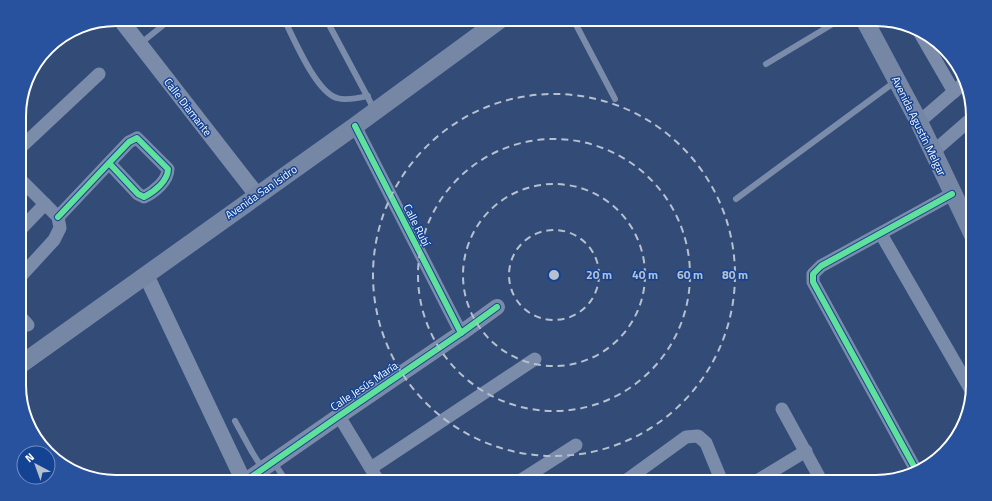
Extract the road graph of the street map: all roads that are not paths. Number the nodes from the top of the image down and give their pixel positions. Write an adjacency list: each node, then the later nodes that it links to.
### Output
1 (126, 26): 10 (street, Calle Diamante)
2 (162, 26): 10 (lane)
3 (288, 26): 17 (lane)
4 (330, 26): 17 (lane)
5 (491, 26): 17 (main road, Avenida San Isidro)
6 (577, 26): 16 (lane)
7 (829, 26): 11 (lane)
8 (868, 26): 13 (main road, Avenida Agustín Melgar)
9 (924, 40): 15 (street)
10 (140, 44): 26 (street, Calle Diamante)
11 (766, 64)
12 (99, 74): 21 (street)
13 (897, 81): 18 (main road, Avenida Agustín Melgar); 27 (lane)
14 (961, 86): 15 (street)
15 (954, 92): 18 (street)
16 (616, 99)
17 (371, 104): 20 (main road, Avenida San Isidro)
18 (919, 122): 22 (main road, Avenida Agustín Melgar)
19 (966, 123): 22 (street)
20 (355, 126): 26 (main road, Avenida San Isidro); 36 (street, Calle Rubí)
21 (26, 142)
22 (933, 152): 25 (main road, Avenida Agustín Melgar)
23 (108, 163): 23 (street); 29 (street)
24 (26, 185): 28 (street)
25 (952, 194): 30 (main road, Avenida Agustín Melgar); 32 (street)
26 (257, 195): 34 (main road, Avenida San Isidro)
27 (736, 199)
28 (45, 204): 29 (street); 31 (street)
29 (58, 217): 33 (street)
30 (966, 221)
31 (26, 225)
32 (881, 234): 39 (street); 46 (street)
33 (26, 270)
34 (146, 275): 38 (main road, Avenida San Isidro); 48 (street)
35 (497, 307): 36 (street, Calle Jesús María)
36 (461, 334): 41 (street, Calle Jesús María)
37 (535, 359): 47 (street)
38 (26, 362)
39 (966, 382)
40 (782, 408): 44 (street)
41 (339, 416): 45 (street, Calle Jesús María); 47 (street)
42 (235, 421): 45 (lane)
43 (576, 445): 52 (street)
44 (806, 451): 55 (street); 56 (street)
45 (268, 465): 49 (street, Calle Jesús María); 50 (lane)
46 (914, 467)
47 (371, 468): 51 (street)
48 (241, 475)
49 (254, 475)
50 (279, 475)
51 (376, 475)
52 (529, 475)
53 (634, 475): 54 (street)
54 (719, 475)
55 (767, 475)
56 (818, 475)

